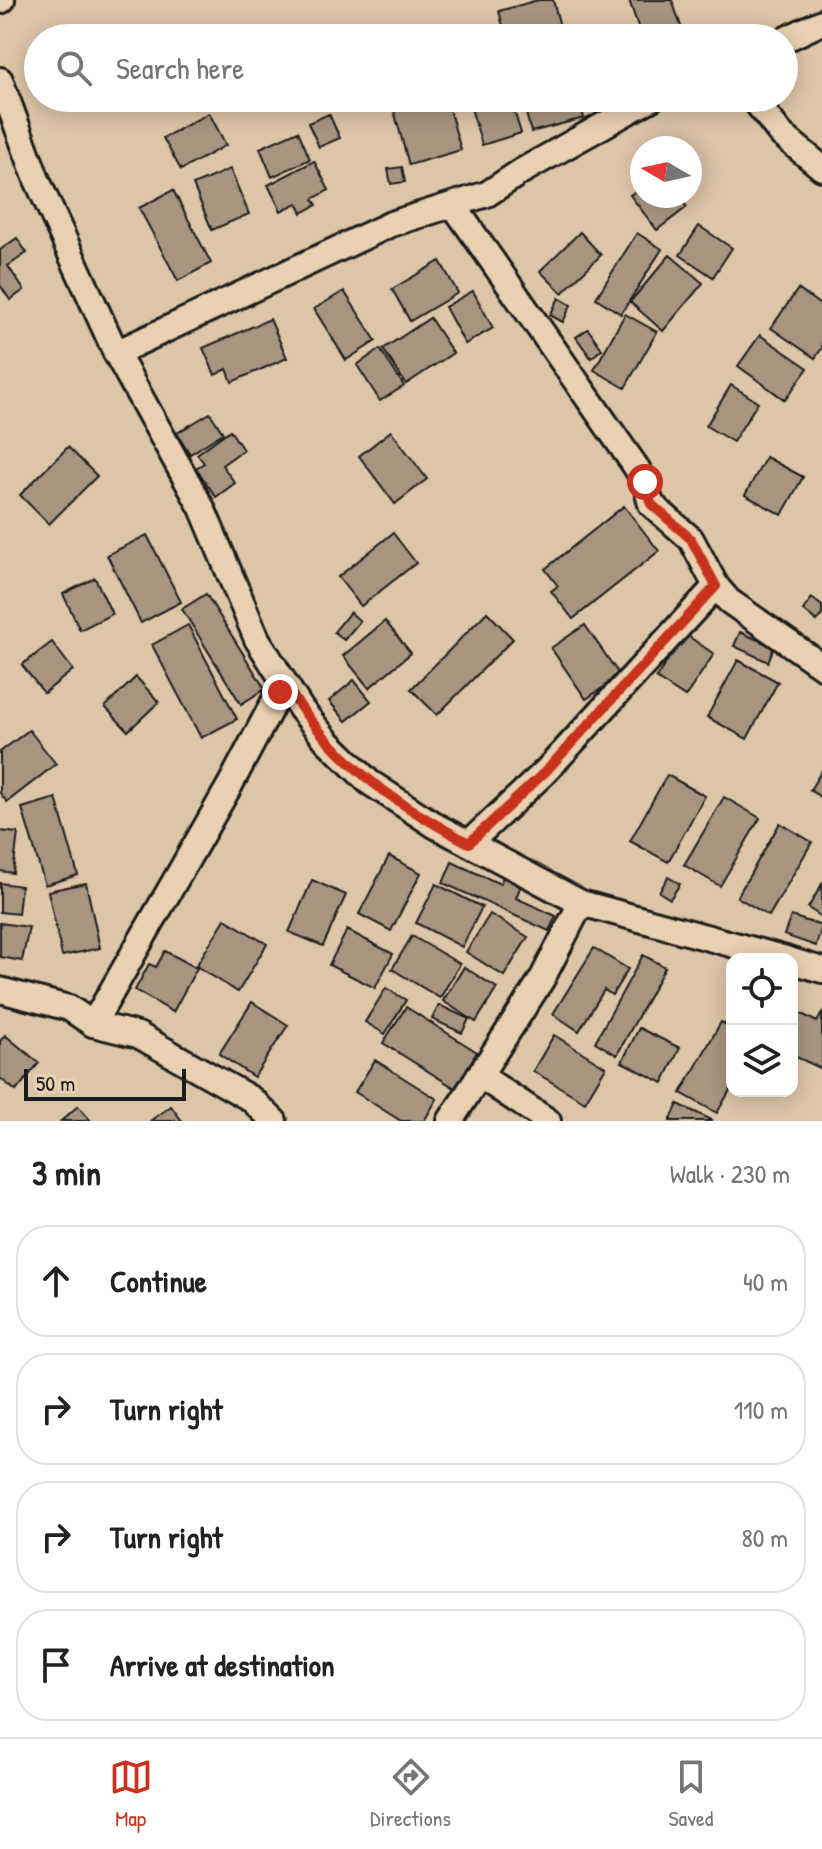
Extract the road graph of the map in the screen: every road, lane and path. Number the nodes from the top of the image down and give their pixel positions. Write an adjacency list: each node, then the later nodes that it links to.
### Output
1 (822, 22): 2 (street)
2 (798, 33)
3 (0, 80): 8 (street)
4 (627, 112): 7 (street)
5 (764, 112): 6 (street)
6 (822, 168)
7 (454, 206): 8 (street); 9 (street)
8 (116, 353): 11 (street)
9 (716, 586): 10 (street); 12 (street)
10 (822, 666)
11 (284, 683): 12 (street); 18 (street)
12 (469, 843): 13 (street)
13 (581, 903): 14 (street); 19 (street)
14 (766, 953)
15 (798, 963): 16 (street)
16 (822, 970)
17 (0, 990): 18 (street)
18 (93, 1024): 20 (street)
19 (479, 1075): 21 (street); 22 (street)
20 (274, 1121)
21 (450, 1121)
22 (548, 1121)

